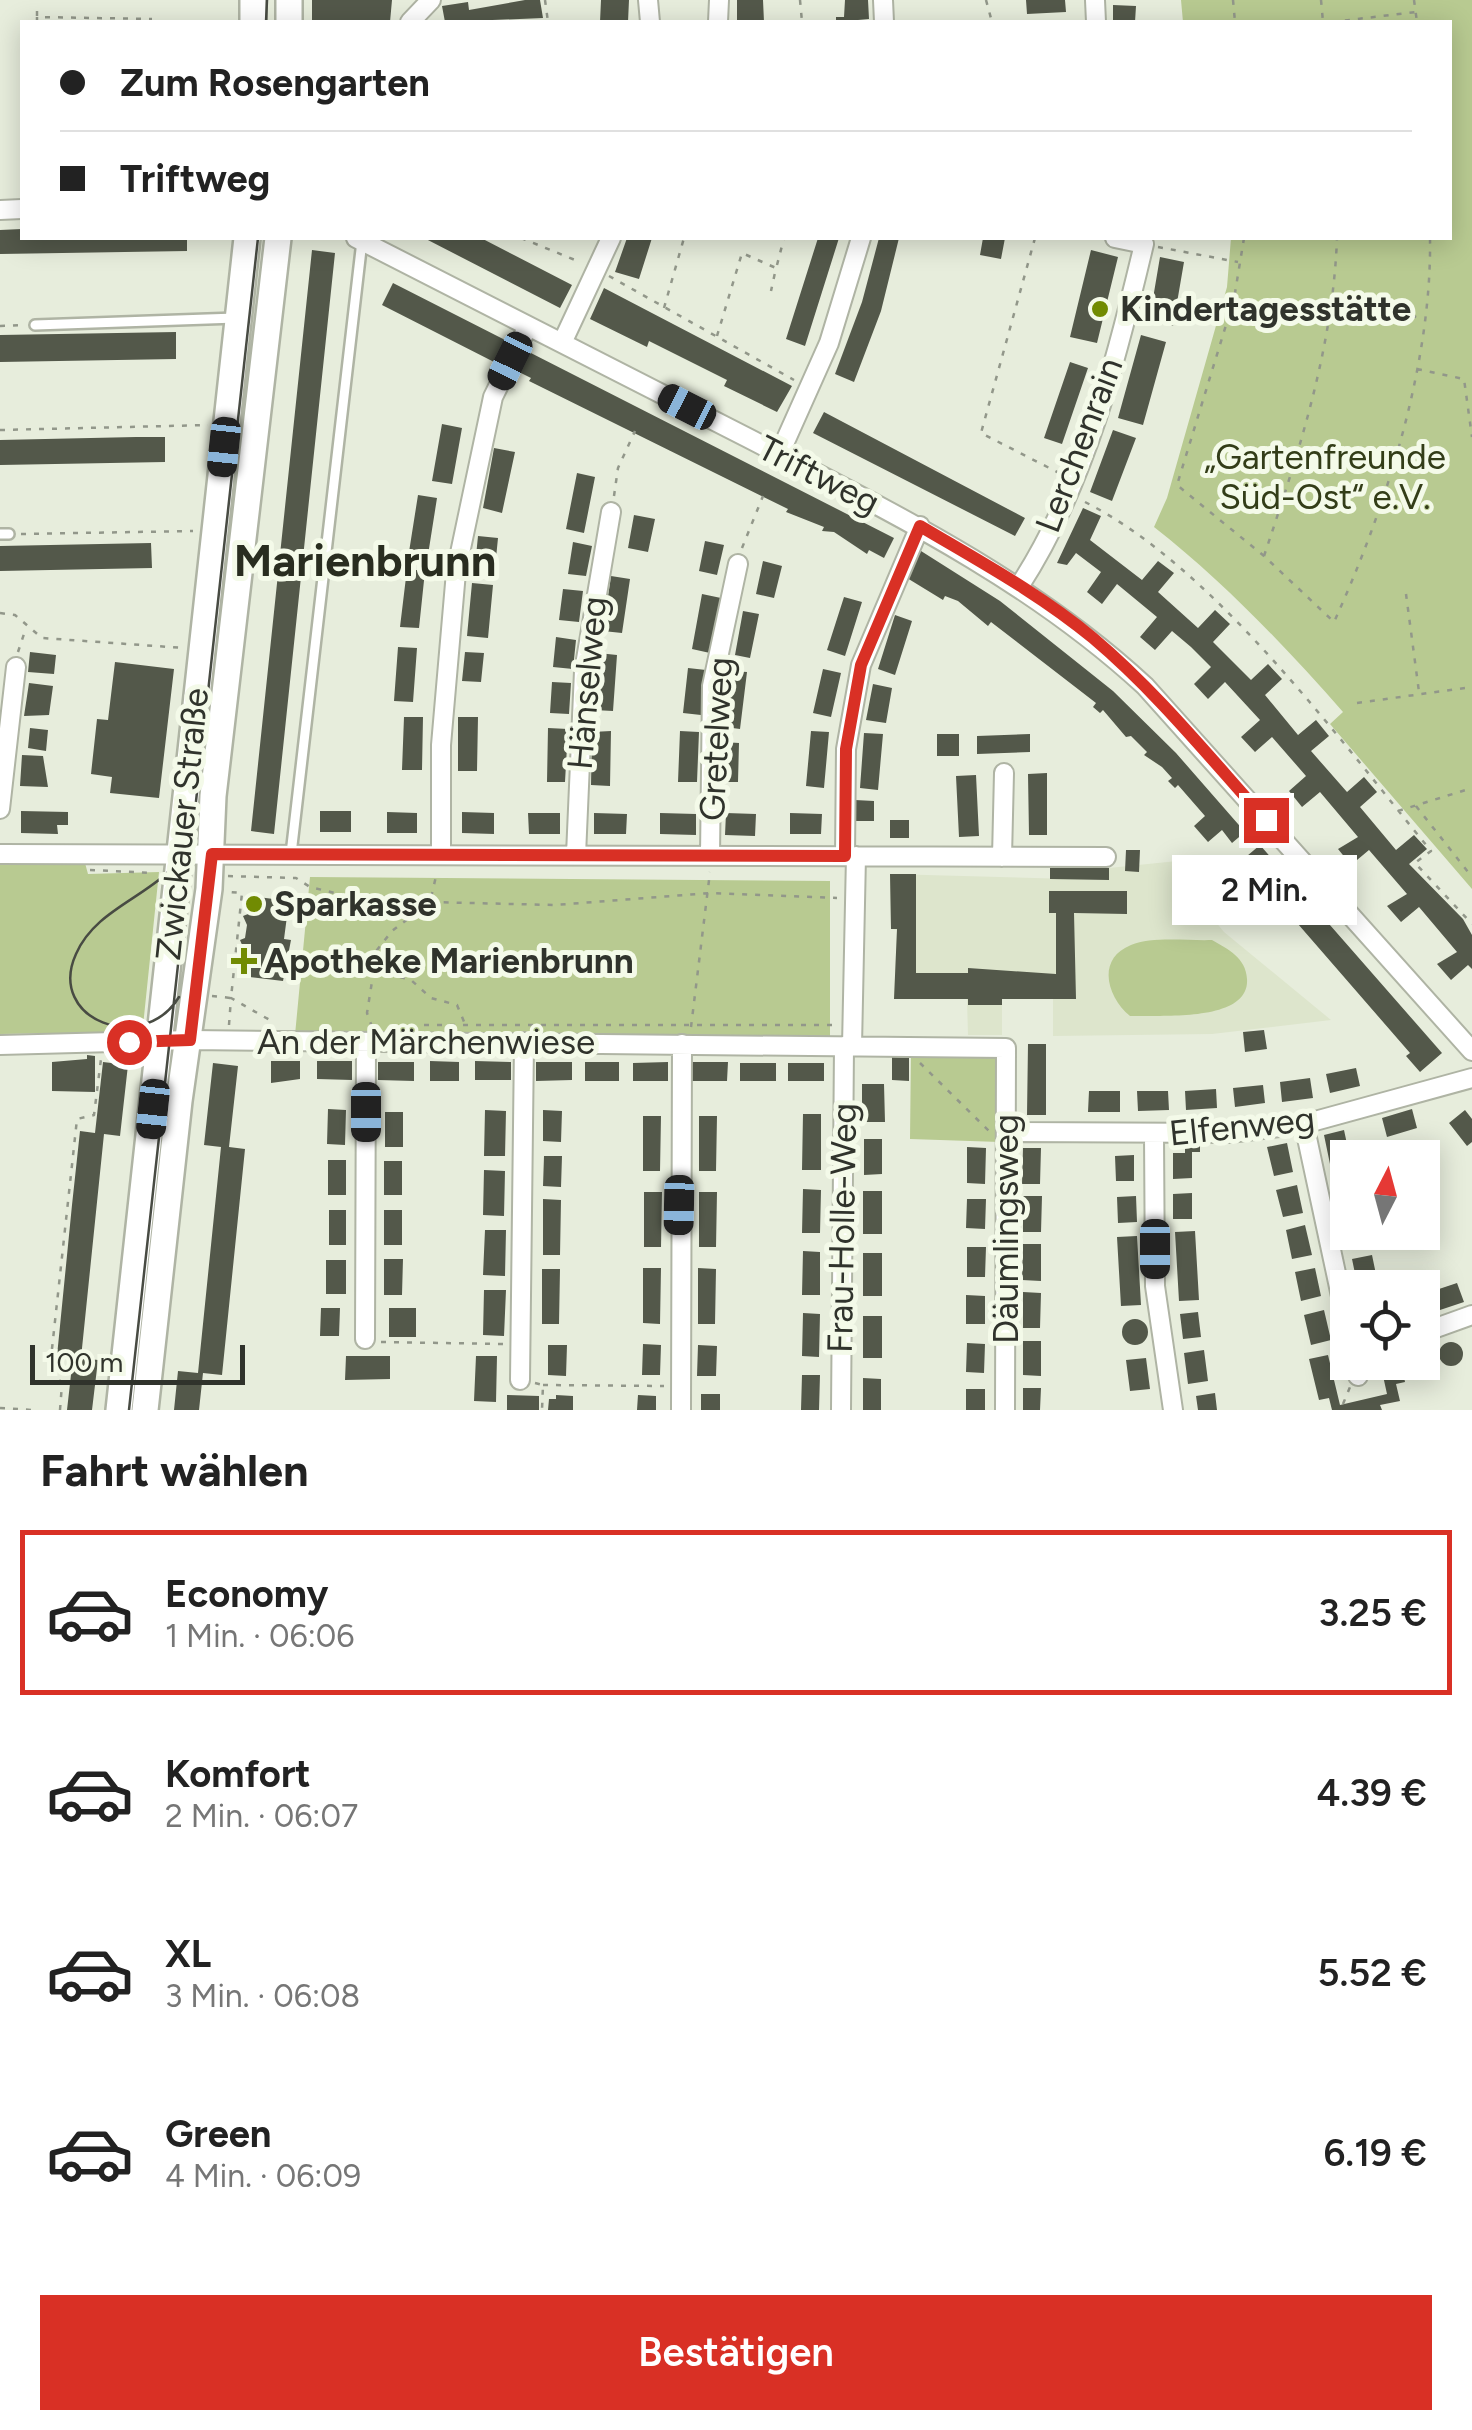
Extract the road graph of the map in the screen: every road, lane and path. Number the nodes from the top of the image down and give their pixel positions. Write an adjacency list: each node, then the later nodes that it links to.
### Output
1 (430, 0): 7 (street)
2 (1414, 0): 4 (path)
3 (36, 4): 5 (path)
4 (1416, 12): 8 (path); 9 (path)
5 (36, 20): 6 (path)
6 (152, 20)
7 (412, 20)
8 (1349, 20)
9 (1417, 20)
10 (247, 240): 30 (main road, Zwickauer Straße)
11 (278, 240): 77 (main road, Zwickauer Straße)
12 (359, 240): 70 (lane)
13 (361, 240): 34 (street, Triftweg)
14 (526, 240): 26 (path)
15 (610, 240): 26 (street)
16 (683, 240): 29 (path)
17 (783, 240): 25 (path)
18 (860, 240): 40 (street)
19 (1034, 240): 46 (path)
20 (1244, 240): 24 (path)
21 (1337, 240): 28 (path)
22 (1430, 240): 31 (path)
23 (1144, 241): 24 (path); 46 (street, Lerchenrain)
24 (1240, 263): 52 (path)
25 (776, 268): 27 (path); 35 (path)
26 (598, 270): 29 (path); 36 (street)
27 (771, 292)
28 (1334, 300): 31 (path); 52 (path)
29 (664, 309): 35 (path)
30 (238, 318): 32 (lane); 41 (main road, Zwickauer Straße)
31 (1422, 318): 37 (path)
32 (35, 325): 33 (path)
33 (0, 326)
34 (528, 326): 36 (street, Triftweg); 72 (street)
35 (717, 338): 40 (path)
36 (562, 343): 45 (street, Triftweg)
37 (1416, 369): 39 (path); 52 (path)
38 (1472, 370): 39 (path)
39 (1464, 379): 44 (path)
40 (810, 388): 45 (street)
41 (226, 425): 42 (path); 50 (main road, Zwickauer Straße)
42 (0, 430)
43 (635, 431): 48 (path)
44 (1472, 437)
45 (780, 454): 49 (street, Triftweg)
46 (1068, 485): 54 (street, Lerchenrain); 67 (path)
47 (762, 496): 53 (path)
48 (612, 512): 71 (street, Hänselweg)
49 (920, 526): 54 (street, Triftweg); 74 (street)
50 (215, 531): 51 (path); 58 (main road, Zwickauer Straße)
51 (4, 534)
52 (1264, 556)
53 (738, 564): 73 (street, Gretelweg)
54 (1020, 584): 101 (street, Triftweg)
55 (1406, 594): 61 (path)
56 (0, 613): 57 (path)
57 (27, 626): 58 (path); 59 (path)
58 (201, 648): 69 (main road, Zwickauer Straße)
59 (16, 667): 66 (street)
60 (1472, 687): 61 (path)
61 (1419, 694): 62 (path)
62 (1357, 703)
63 (1004, 773): 75 (street)
64 (1472, 788): 65 (path)
65 (1416, 806): 67 (path); 78 (path)
66 (0, 809)
67 (1398, 812): 82 (path)
68 (0, 854): 69 (street)
69 (178, 854): 77 (street); 94 (main road, Zwickauer Straße)
70 (291, 854): 72 (street); 77 (street)
71 (576, 855): 72 (street); 73 (street)
72 (441, 856): 81 (path)
73 (710, 856): 74 (street); 79 (path)
74 (851, 856): 75 (street); 98 (street)
75 (1002, 857): 76 (street)
76 (1106, 857)
77 (214, 873): 81 (path); 84 (main road, Zwickauer Straße); 85 (path)
78 (1472, 878)
79 (710, 893): 80 (path); 81 (path); 93 (path)
80 (838, 898)
81 (430, 902): 83 (path)
82 (1472, 924)
83 (374, 970): 88 (path); 92 (path)
84 (197, 995): 85 (path); 91 (main road, Zwickauer Straße)
85 (231, 998): 89 (path); 91 (path)
86 (354, 1025): 92 (path)
87 (409, 1025): 88 (path)
88 (465, 1025): 93 (path)
89 (262, 1026)
90 (837, 1026): 93 (path)
91 (192, 1032): 92 (street, An der Märchenwiese); 94 (street, An der Märchenwiese); 118 (main road, Zwickauer Straße)
92 (371, 1036): 95 (street, An der Märchenwiese); 109 (street)
93 (688, 1038): 95 (street, An der Märchenwiese); 98 (street, An der Märchenwiese); 113 (street)
94 (160, 1041): 96 (street, An der Märchenwiese); 117 (main road, Zwickauer Straße)
95 (524, 1042): 110 (street)
96 (103, 1043): 97 (street, An der Märchenwiese); 116 (path)
97 (0, 1046)
98 (848, 1046): 99 (street, An der Märchenwiese); 121 (street, Frau-Holle-Weg)
99 (905, 1048): 100 (street, An der Märchenwiese); 104 (path)
100 (1006, 1048): 104 (street, Däumlingsweg)
101 (1472, 1051)
102 (1472, 1078): 103 (street, Elfenweg)
103 (1304, 1124): 105 (street, Elfenweg); 106 (street)
104 (1006, 1134): 105 (street, Elfenweg); 122 (street, Däumlingsweg)
105 (1154, 1136): 123 (street)
106 (1335, 1270)
107 (1472, 1316): 108 (street)
108 (1440, 1326)
109 (365, 1339): 110 (path)
110 (522, 1344): 111 (street)
111 (520, 1380): 112 (path)
112 (543, 1385): 113 (path); 119 (path)
113 (680, 1386): 120 (street)
114 (0, 1408): 115 (path)
115 (33, 1410)
116 (60, 1410)
117 (119, 1410)
118 (146, 1410)
119 (542, 1410)
120 (680, 1410)
121 (841, 1410)
122 (1005, 1410)
123 (1172, 1410)

